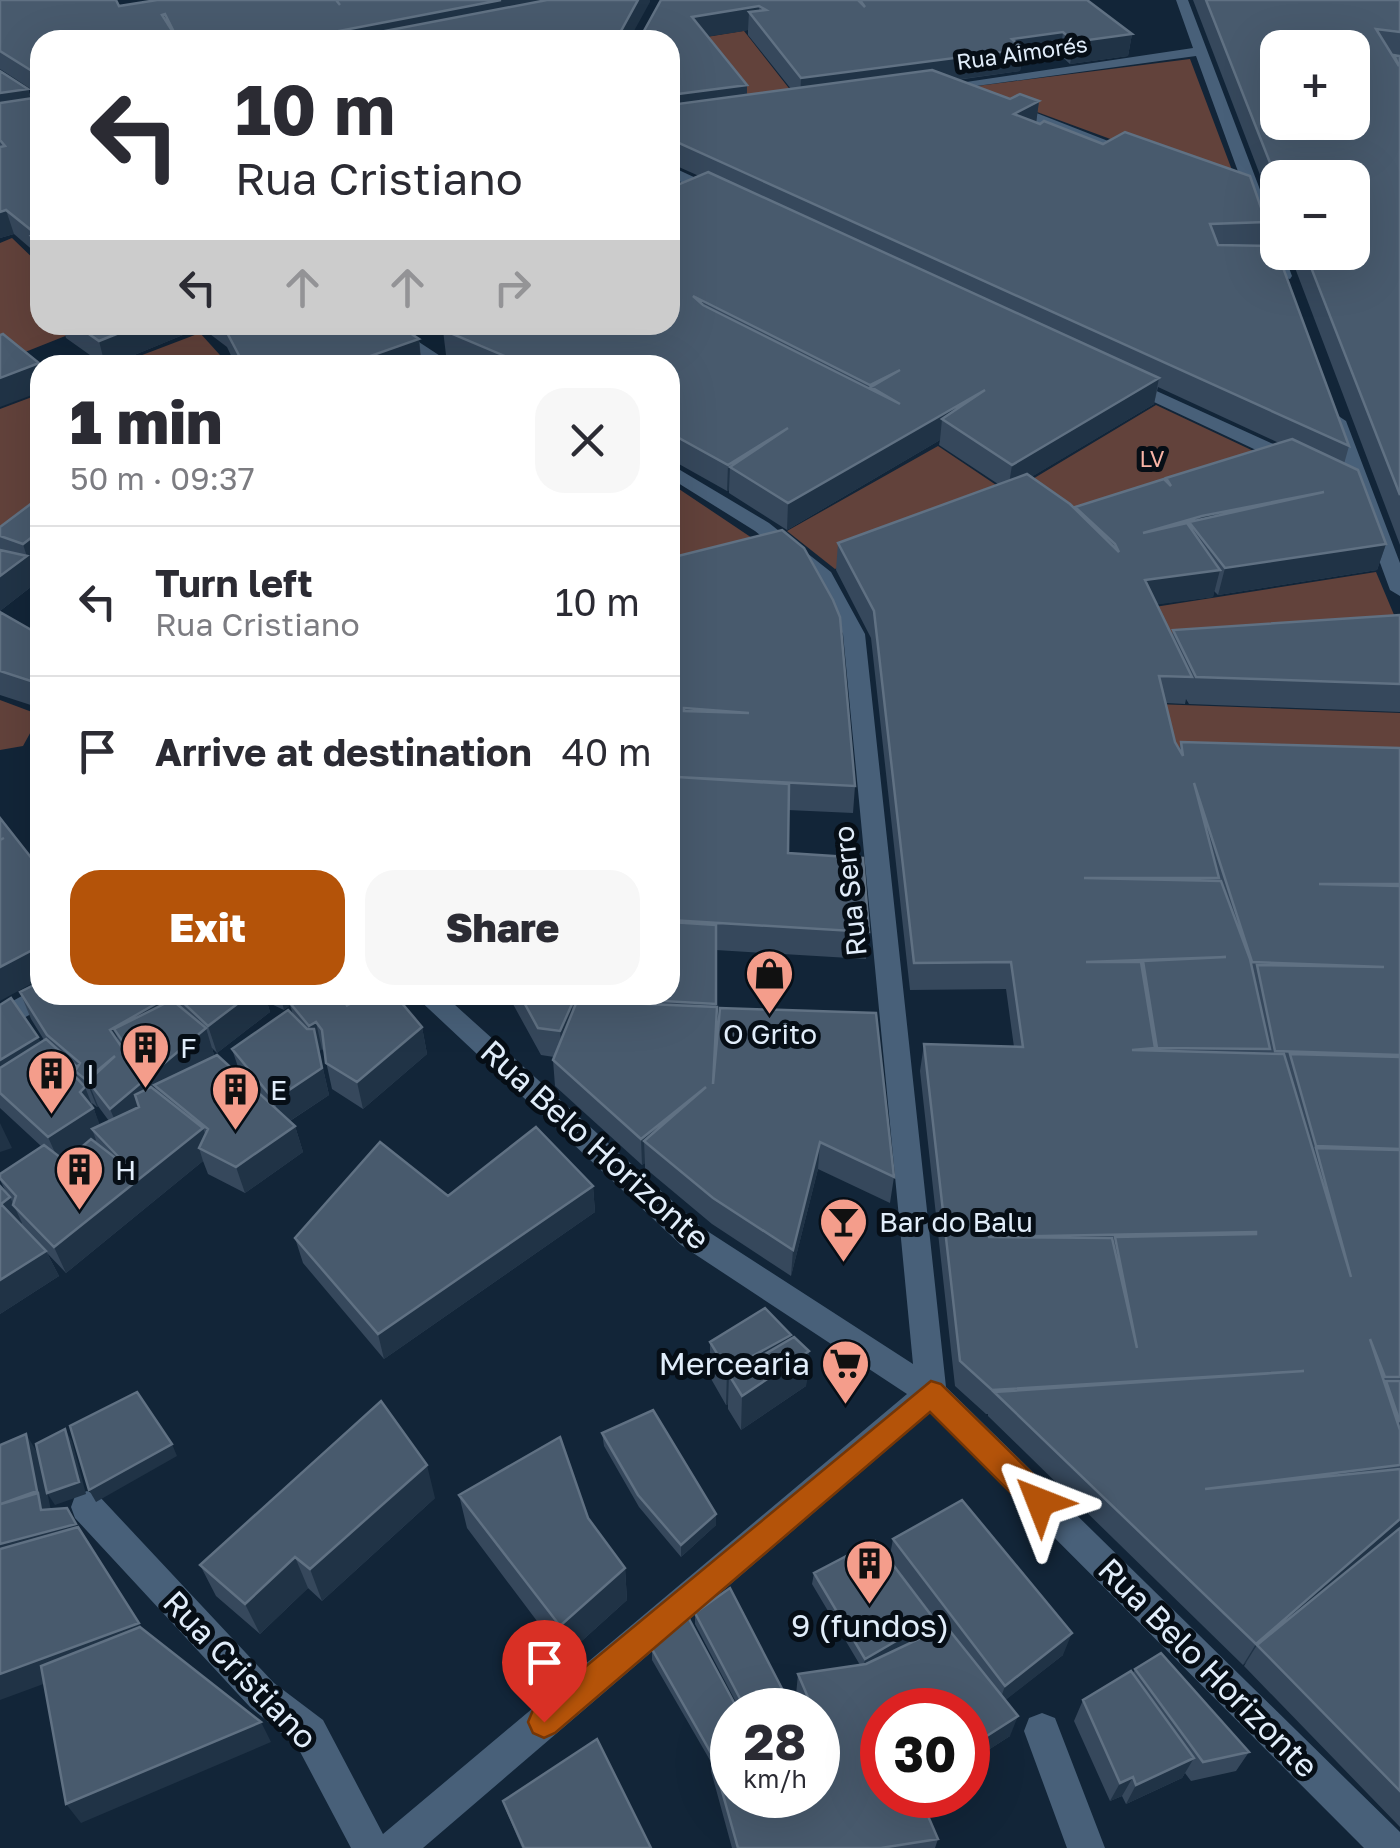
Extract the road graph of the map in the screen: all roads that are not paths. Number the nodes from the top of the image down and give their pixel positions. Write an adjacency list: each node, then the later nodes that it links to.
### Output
1 (1182, 0): 2 (street)
2 (1201, 52): 3 (street, Rua Aimorés); 8 (street)
3 (950, 86): 4 (street, Rua Aimorés); 5 (street)
4 (912, 90)
5 (1148, 159)
6 (680, 176): 9 (street)
7 (1238, 192): 8 (street)
8 (1256, 199): 10 (street)
9 (741, 204)
10 (1290, 291)
11 (395, 335): 12 (street)
12 (426, 355)
13 (1114, 377): 15 (street)
14 (1330, 401): 18 (street)
15 (1310, 468)
16 (680, 476): 23 (street, Rua Serro)
17 (1346, 484): 18 (street)
18 (1364, 492): 19 (street)
19 (1400, 590)
20 (30, 1003): 22 (street)
21 (438, 1005): 23 (street, Rua Belo Horizonte)
22 (0, 1021)
23 (931, 1394): 27 (street); 29 (street, Rua Belo Horizonte)
24 (87, 1507): 26 (street, Rua Cristiano)
25 (1042, 1731): 28 (street)
26 (371, 1848)
27 (395, 1848)
28 (1086, 1848)
29 (1390, 1848)

